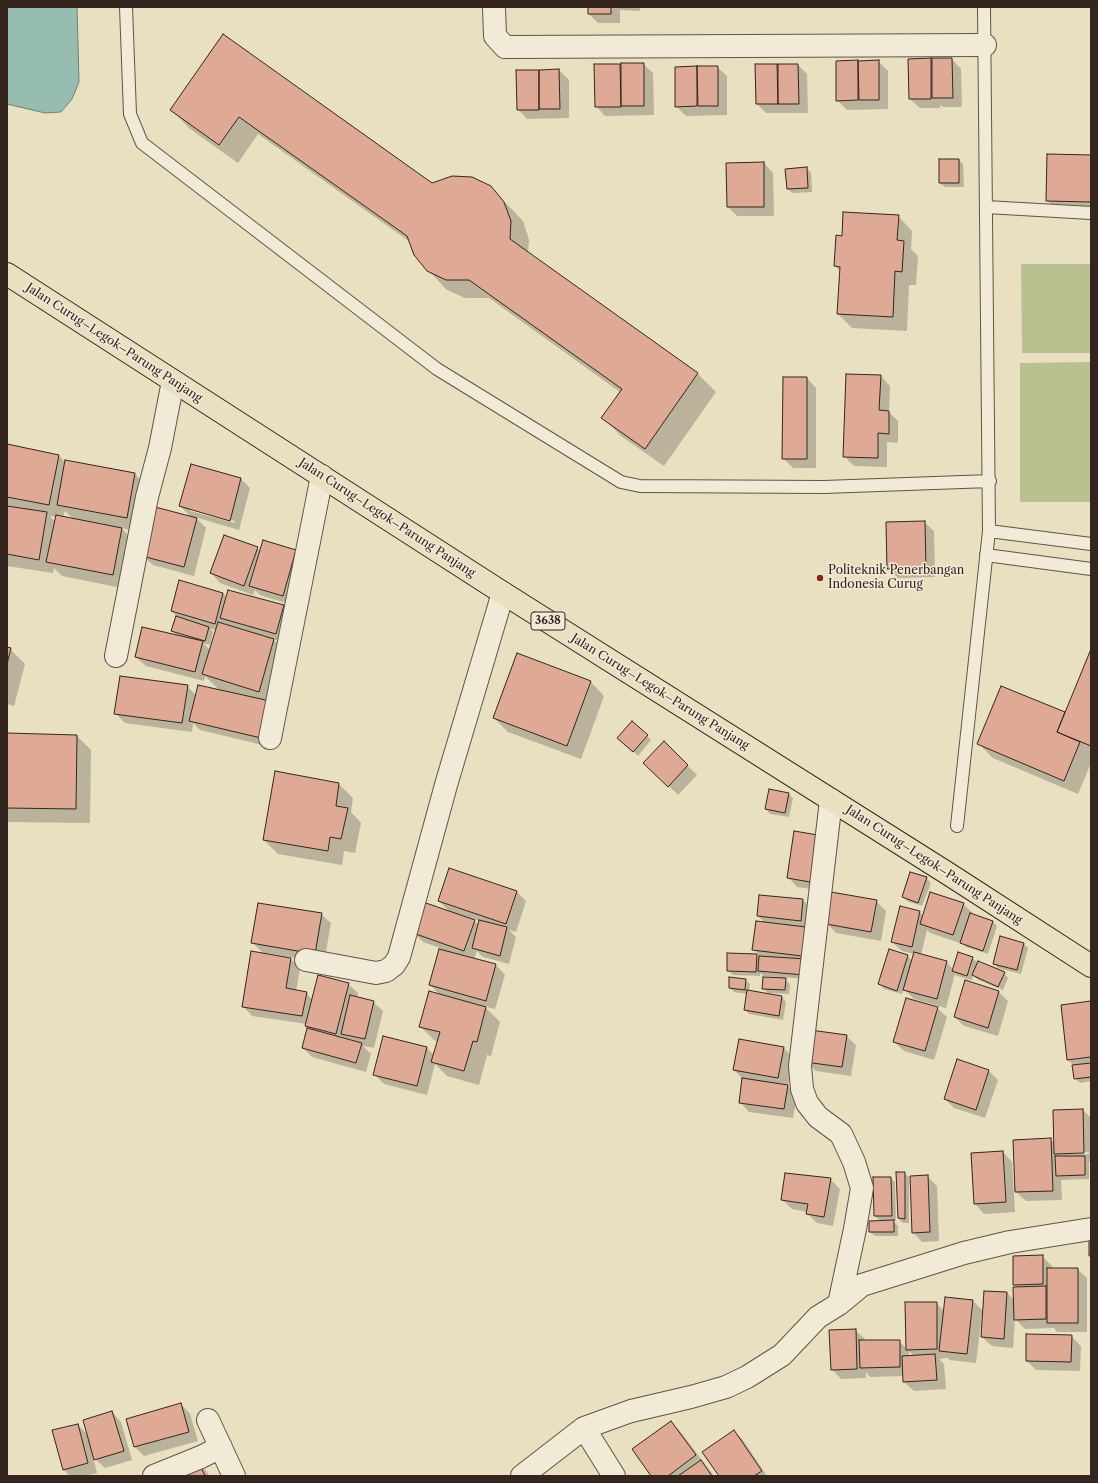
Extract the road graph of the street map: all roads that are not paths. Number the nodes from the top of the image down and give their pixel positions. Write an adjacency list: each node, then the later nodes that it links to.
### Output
1 (126, 7): 10 (lane)
2 (494, 7): 4 (street)
3 (984, 7): 4 (lane)
4 (985, 45): 5 (lane)
5 (986, 207): 6 (lane); 10 (lane)
6 (1091, 213)
7 (7, 274): 8 (main road, Jalan Curug–Legok–Parung Panjang / 3638)
8 (173, 381): 9 (main road, Jalan Curug–Legok–Parung Panjang / 3638); 16 (street)
9 (322, 476): 15 (main road, Jalan Curug–Legok–Parung Panjang / 3638); 17 (street)
10 (990, 481): 11 (lane)
11 (989, 531): 12 (lane); 13 (lane)
12 (1091, 544)
13 (986, 555): 14 (lane); 19 (lane)
14 (1091, 569)
15 (503, 593): 18 (main road, Jalan Curug–Legok–Parung Panjang / 3638); 20 (street)
16 (116, 656)
17 (270, 738)
18 (831, 800): 21 (main road, Jalan Curug–Legok–Parung Panjang / 3638); 23 (street)
19 (957, 826)
20 (306, 960)
21 (1091, 966)
22 (1091, 1229): 23 (street)
23 (839, 1304): 25 (street)
24 (208, 1420): 26 (street)
25 (584, 1428): 29 (street); 30 (street)
26 (221, 1447): 27 (street); 28 (street)
27 (154, 1476)
28 (234, 1476)
29 (522, 1476)
30 (614, 1476)

